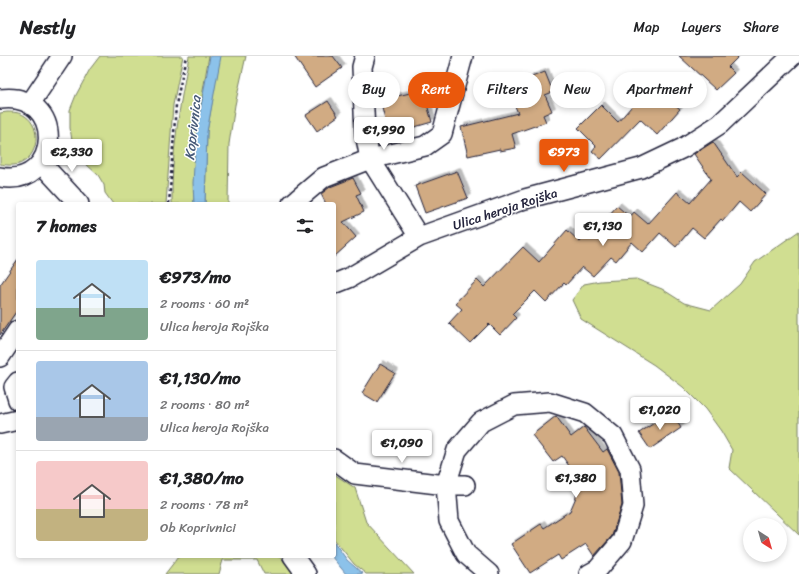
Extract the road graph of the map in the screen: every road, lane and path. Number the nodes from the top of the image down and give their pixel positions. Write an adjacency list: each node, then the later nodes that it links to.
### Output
1 (62, 56): 7 (street)
2 (186, 56): 12 (path)
3 (365, 56): 8 (street)
4 (463, 56): 8 (street)
5 (792, 56): 14 (street, Ulica heroja Rojška)
6 (0, 99): 7 (street)
7 (30, 104): 9 (street)
8 (370, 159): 13 (street); 14 (street)
9 (40, 163): 10 (street); 11 (street)
10 (0, 177)
11 (77, 202)
12 (169, 202)
13 (294, 202)
14 (419, 238): 15 (street, Ulica heroja Rojška)
15 (336, 283)
16 (16, 333): 17 (street)
17 (0, 357)
18 (16, 384): 19 (street)
19 (16, 394)
20 (16, 420): 21 (street)
21 (0, 424)
22 (336, 460): 23 (street)
23 (446, 485): 24 (street); 27 (street); 28 (street)
24 (465, 485)
25 (294, 558): 26 (street)
26 (306, 574)
27 (489, 574)
28 (589, 574)

